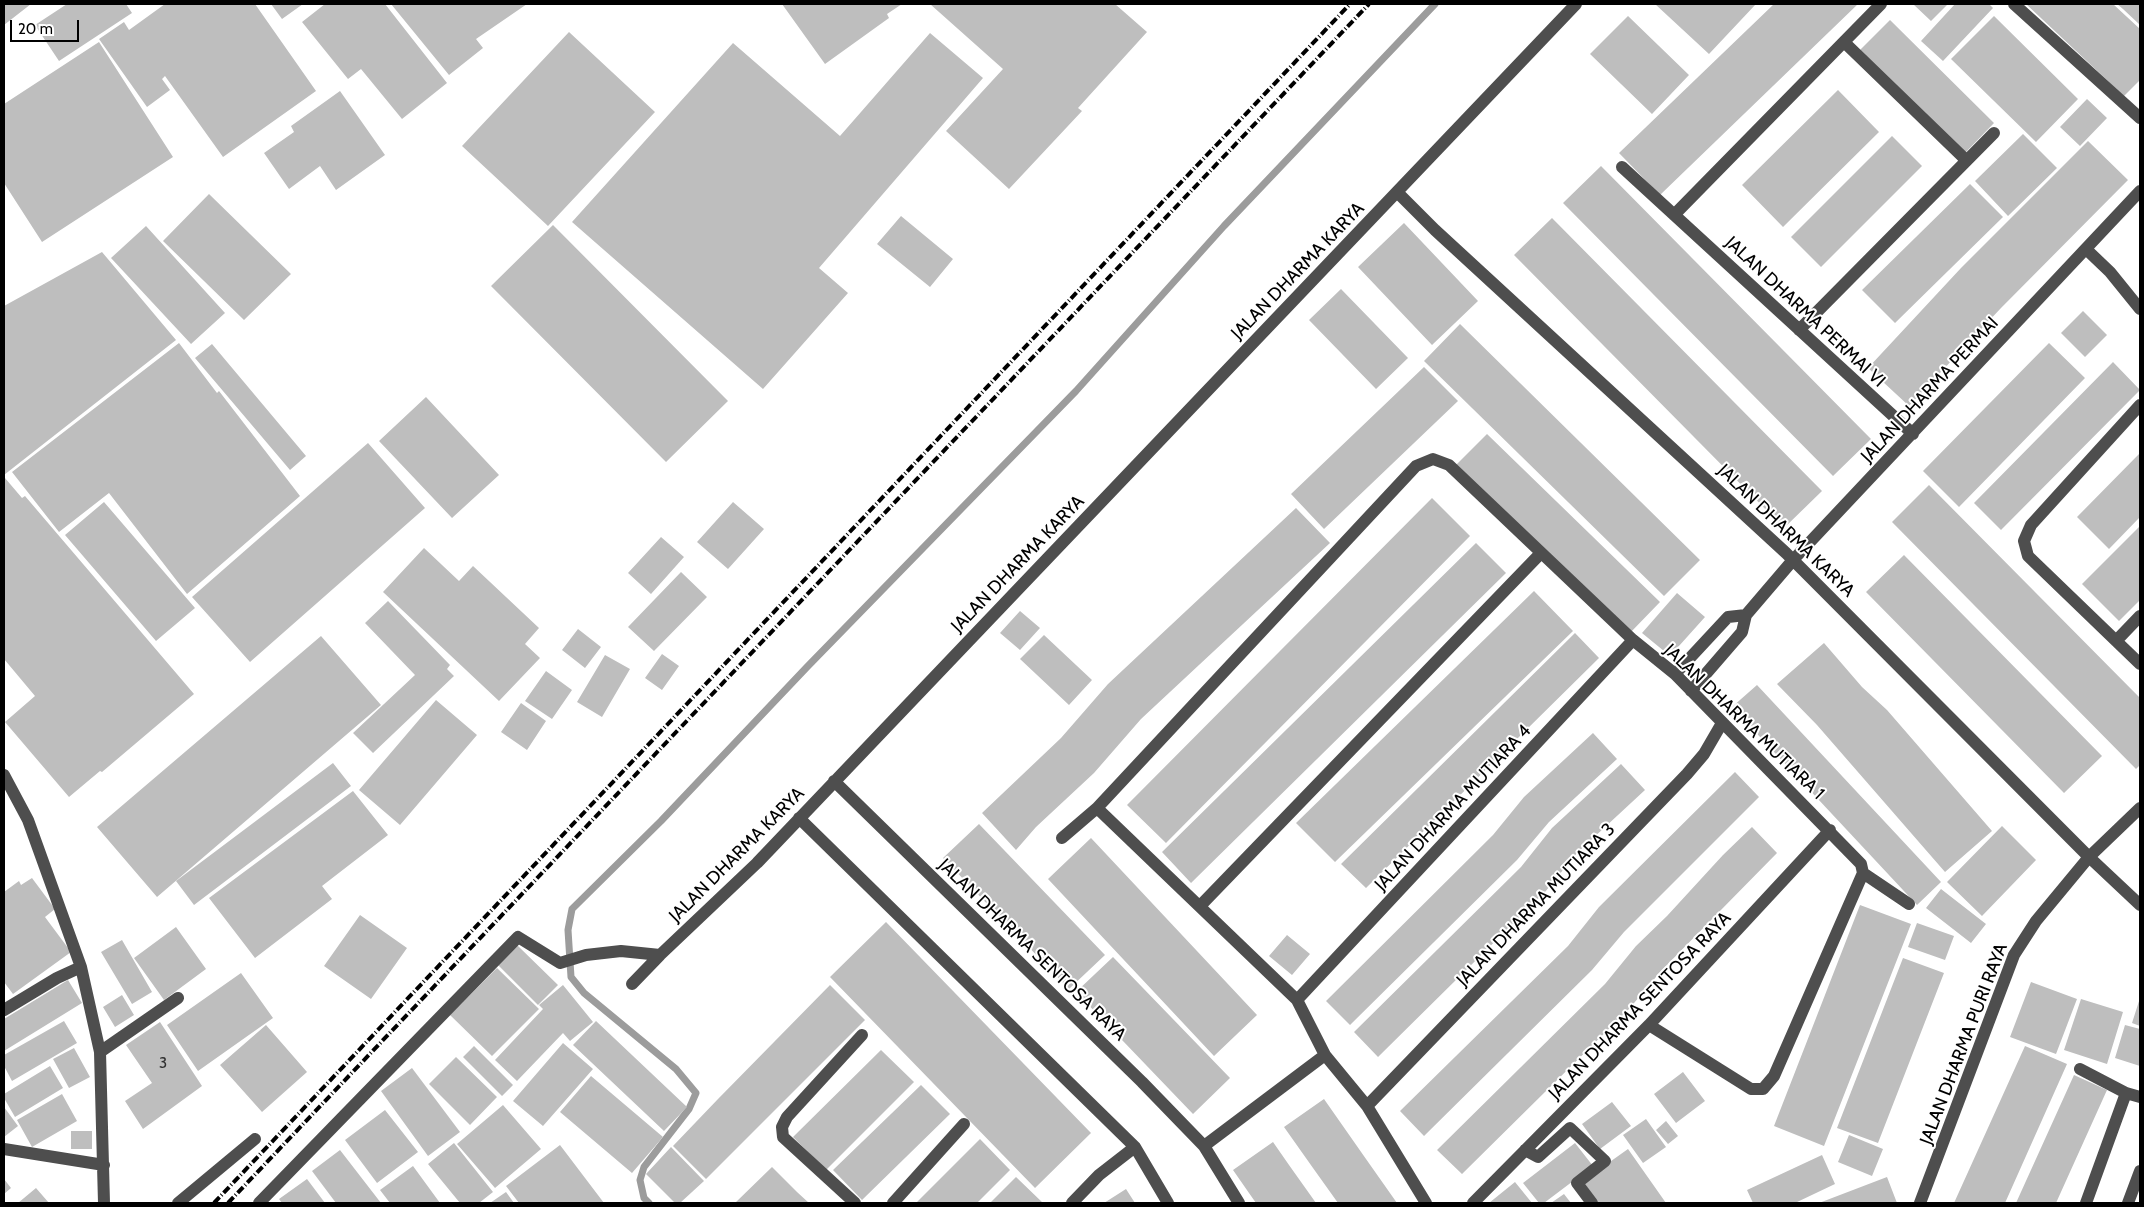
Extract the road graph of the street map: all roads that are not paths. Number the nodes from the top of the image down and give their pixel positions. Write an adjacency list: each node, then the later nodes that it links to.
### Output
1 (1576, 4): 10 (street, JALAN DHARMA KARYA)
2 (1881, 4): 4 (street)
3 (2014, 4): 5 (street)
4 (1844, 42): 7 (street); 11 (street)
5 (2140, 118)
6 (1994, 133): 7 (street)
7 (1966, 160): 14 (street)
8 (1622, 167): 11 (street, JALAN DHARMA PERMAI VI)
9 (2140, 191): 12 (street, JALAN DHARMA PERMAI)
10 (1397, 192): 18 (street, JALAN DHARMA KARYA); 28 (street, JALAN DHARMA KARYA)
11 (1674, 215): 14 (street, JALAN DHARMA PERMAI VI)
12 (2087, 250): 13 (street); 16 (street, JALAN DHARMA PERMAI)
13 (2140, 309)
14 (1799, 330): 16 (street, JALAN DHARMA PERMAI VI)
15 (2140, 405): 22 (street)
16 (1913, 434): 18 (street, JALAN DHARMA PERMAI)
17 (1541, 553): 21 (street, JALAN DHARMA MUTIARA 1); 29 (street, JALAN DHARMA MUTIARA 1); 38 (street)
18 (1794, 560): 19 (street, JALAN DHARMA PERMAI); 34 (street, JALAN DHARMA KARYA)
19 (1746, 614): 24 (street, JALAN DHARMA PERMAI); 25 (street, JALAN DHARMA PERMAI)
20 (2140, 616): 22 (street)
21 (1633, 640): 24 (street, JALAN DHARMA MUTIARA 1); 43 (street, JALAN DHARMA MUTIARA 4)
22 (2116, 641): 23 (street)
23 (2140, 664)
24 (1674, 674): 25 (street, JALAN DHARMA MUTIARA 1)
25 (1691, 691): 26 (street, JALAN DHARMA MUTIARA 1)
26 (1722, 723): 32 (street, JALAN DHARMA MUTIARA 1); 52 (street, JALAN DHARMA MUTIARA 3)
27 (4, 775): 40 (street)
28 (834, 781): 31 (street, JALAN DHARMA KARYA); 55 (street, JALAN DHARMA SENTOSA RAYA)
29 (1097, 808): 33 (street); 38 (street)
30 (2140, 808): 34 (street, JALAN DHARMA PURI RAYA)
31 (799, 818): 39 (street, JALAN DHARMA KARYA); 56 (street)
32 (1830, 830): 35 (street, JALAN DHARMA MUTIARA 1); 45 (street, JALAN DHARMA SENTOSA RAYA)
33 (1062, 838)
34 (2089, 857): 37 (street, JALAN DHARMA KARYA); 72 (street, JALAN DHARMA PURI RAYA)
35 (1863, 873): 36 (street); 45 (street)
36 (1909, 904)
37 (2140, 905)
38 (1200, 906): 43 (street)
39 (660, 955): 41 (street, JALAN DHARMA KARYA); 63 (street)
40 (81, 967): 44 (street); 47 (street)
41 (632, 984)
42 (178, 998): 47 (street)
43 (1297, 1000): 48 (street)
44 (4, 1010)
45 (1649, 1024): 58 (street, JALAN DHARMA SENTOSA RAYA)
46 (862, 1035): 64 (street)
47 (100, 1052): 59 (street)
48 (1325, 1055): 52 (street); 55 (street)
49 (2080, 1069): 50 (street)
50 (2126, 1093): 51 (street); 73 (street)
51 (2140, 1097)
52 (1367, 1106): 69 (street)
53 (964, 1124): 65 (street)
54 (256, 1140): 62 (street)
55 (1204, 1146): 68 (street, JALAN DHARMA SENTOSA RAYA)
56 (1135, 1147): 66 (street); 67 (street)
57 (4, 1149): 59 (street)
58 (1525, 1150): 70 (street, JALAN DHARMA SENTOSA RAYA); 71 (street)
59 (104, 1165): 61 (street)
60 (2140, 1171): 74 (street)
61 (104, 1203)
62 (178, 1203)
63 (259, 1203)
64 (855, 1203)
65 (893, 1203)
66 (1072, 1203)
67 (1168, 1203)
68 (1239, 1203)
69 (1426, 1203)
70 (1473, 1203)
71 (1592, 1203)
72 (1920, 1203)
73 (2086, 1203)
74 (2128, 1203)

